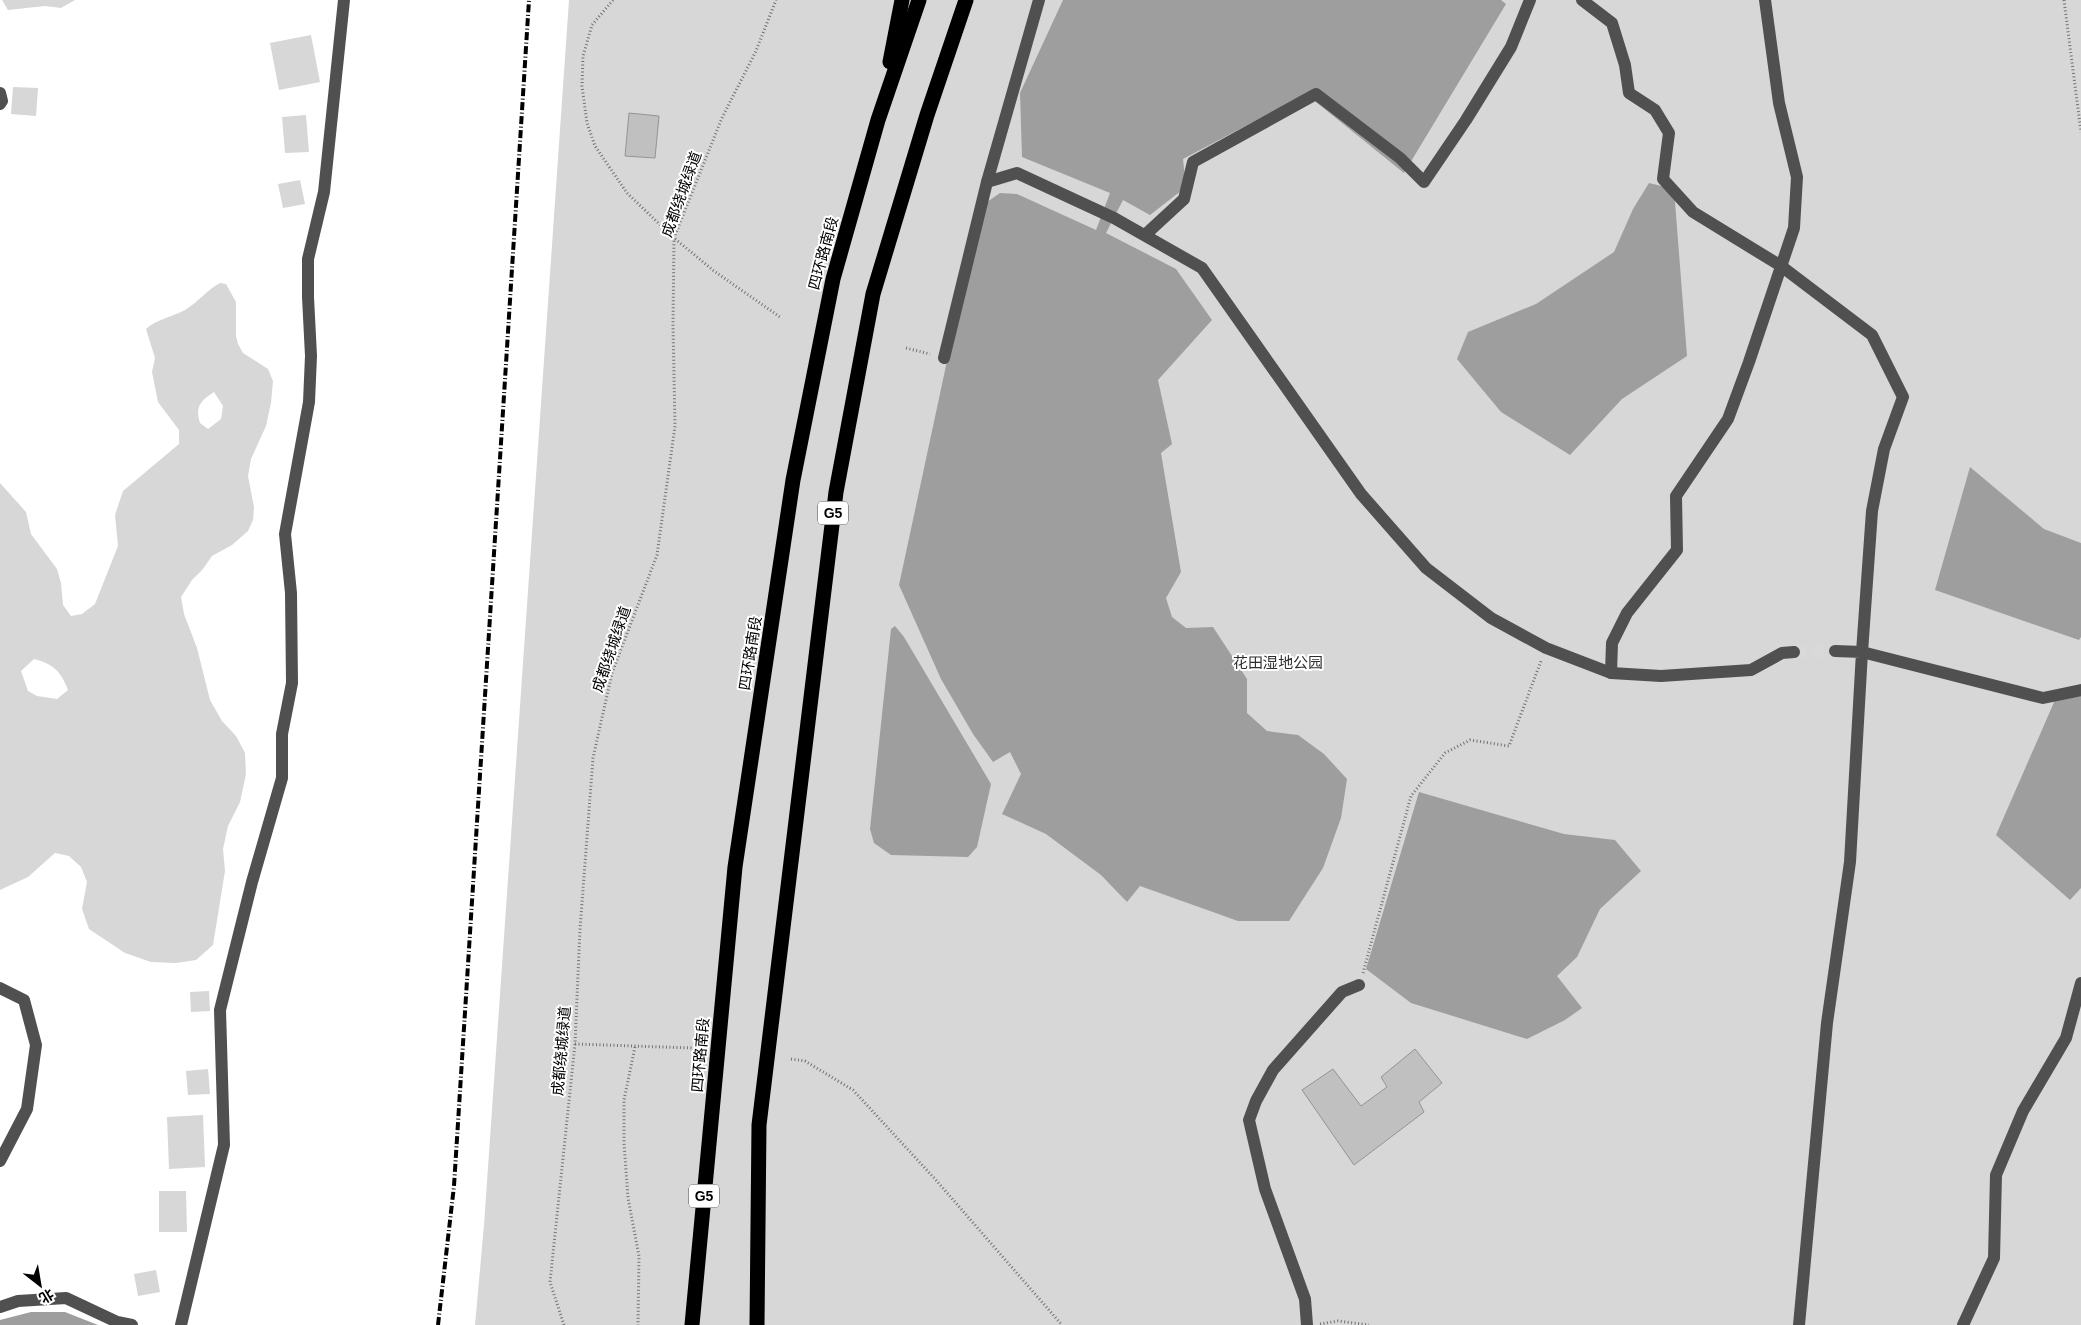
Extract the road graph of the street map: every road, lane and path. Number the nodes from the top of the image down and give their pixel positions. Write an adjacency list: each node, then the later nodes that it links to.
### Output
1 (344, 0): 41 (street)
2 (613, 0): 20 (path)
3 (776, 0): 20 (path, 成都绕城绿道)
4 (902, 0): 16 (highway)
5 (919, 0): 16 (highway, 四环路南段 / G5)
6 (966, 0): 15 (highway, G5)
7 (977, 0): 15 (highway)
8 (1039, 0): 18 (street)
9 (1530, 0): 19 (street)
10 (1582, 0): 21 (street)
11 (1765, 0): 21 (street)
12 (2064, 0): 17 (path)
13 (0, 93): 14 (street)
14 (0, 104)
15 (927, 114): 45 (highway, G5)
16 (878, 120): 44 (highway, 四环路南段 / G5)
17 (2081, 132)
18 (987, 182): 19 (street); 24 (street)
19 (1145, 236): 25 (street)
20 (674, 238): 22 (path); 34 (path, 成都绕城绿道)
21 (1781, 266): 28 (street); 29 (street)
22 (780, 317)
23 (906, 348): 24 (path)
24 (944, 358)
25 (1546, 648): 29 (street); 32 (path)
26 (1835, 651): 28 (street)
27 (1794, 652): 29 (street)
28 (1862, 652): 30 (street); 50 (street)
29 (1612, 673)
30 (2081, 690)
31 (2081, 983): 51 (street)
32 (1359, 986): 47 (street)
33 (0, 988): 38 (street)
34 (575, 1044): 35 (path); 42 (path, 成都绕城绿道)
35 (635, 1047): 36 (path); 43 (path)
36 (692, 1048)
37 (791, 1060): 46 (path)
38 (0, 1161)
39 (0, 1307): 40 (street)
40 (132, 1325)
41 (181, 1325)
42 (564, 1325)
43 (638, 1325)
44 (692, 1325)
45 (757, 1325)
46 (1062, 1325)
47 (1307, 1325)
48 (1313, 1325): 49 (path)
49 (1369, 1325)
50 (1799, 1325)
51 (1963, 1325)

